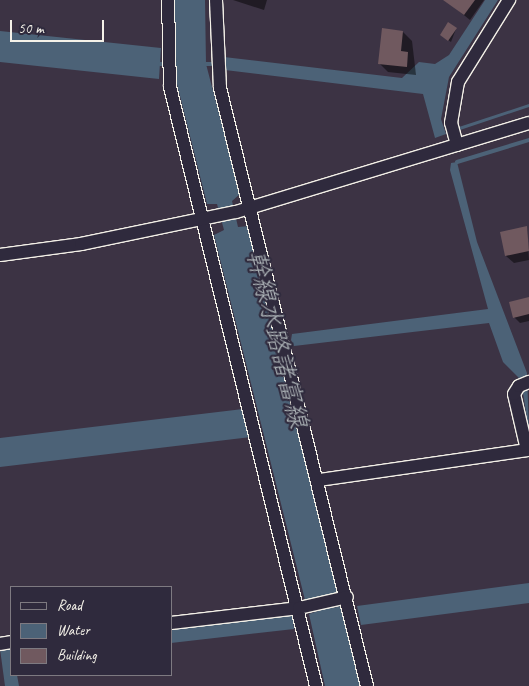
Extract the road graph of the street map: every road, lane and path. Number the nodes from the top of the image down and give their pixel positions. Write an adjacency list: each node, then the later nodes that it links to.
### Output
1 (168, 0): 7 (street)
2 (216, 0): 6 (street)
3 (509, 0): 5 (street)
4 (529, 123): 5 (street)
5 (457, 145): 6 (street)
6 (252, 208): 7 (street); 10 (street)
7 (204, 219): 8 (street); 12 (street)
8 (0, 255)
9 (524, 384): 10 (street)
10 (319, 480): 11 (street)
11 (347, 597): 12 (street); 15 (street)
12 (299, 608): 13 (street); 14 (street)
13 (172, 623)
14 (316, 686)
15 (367, 686)

